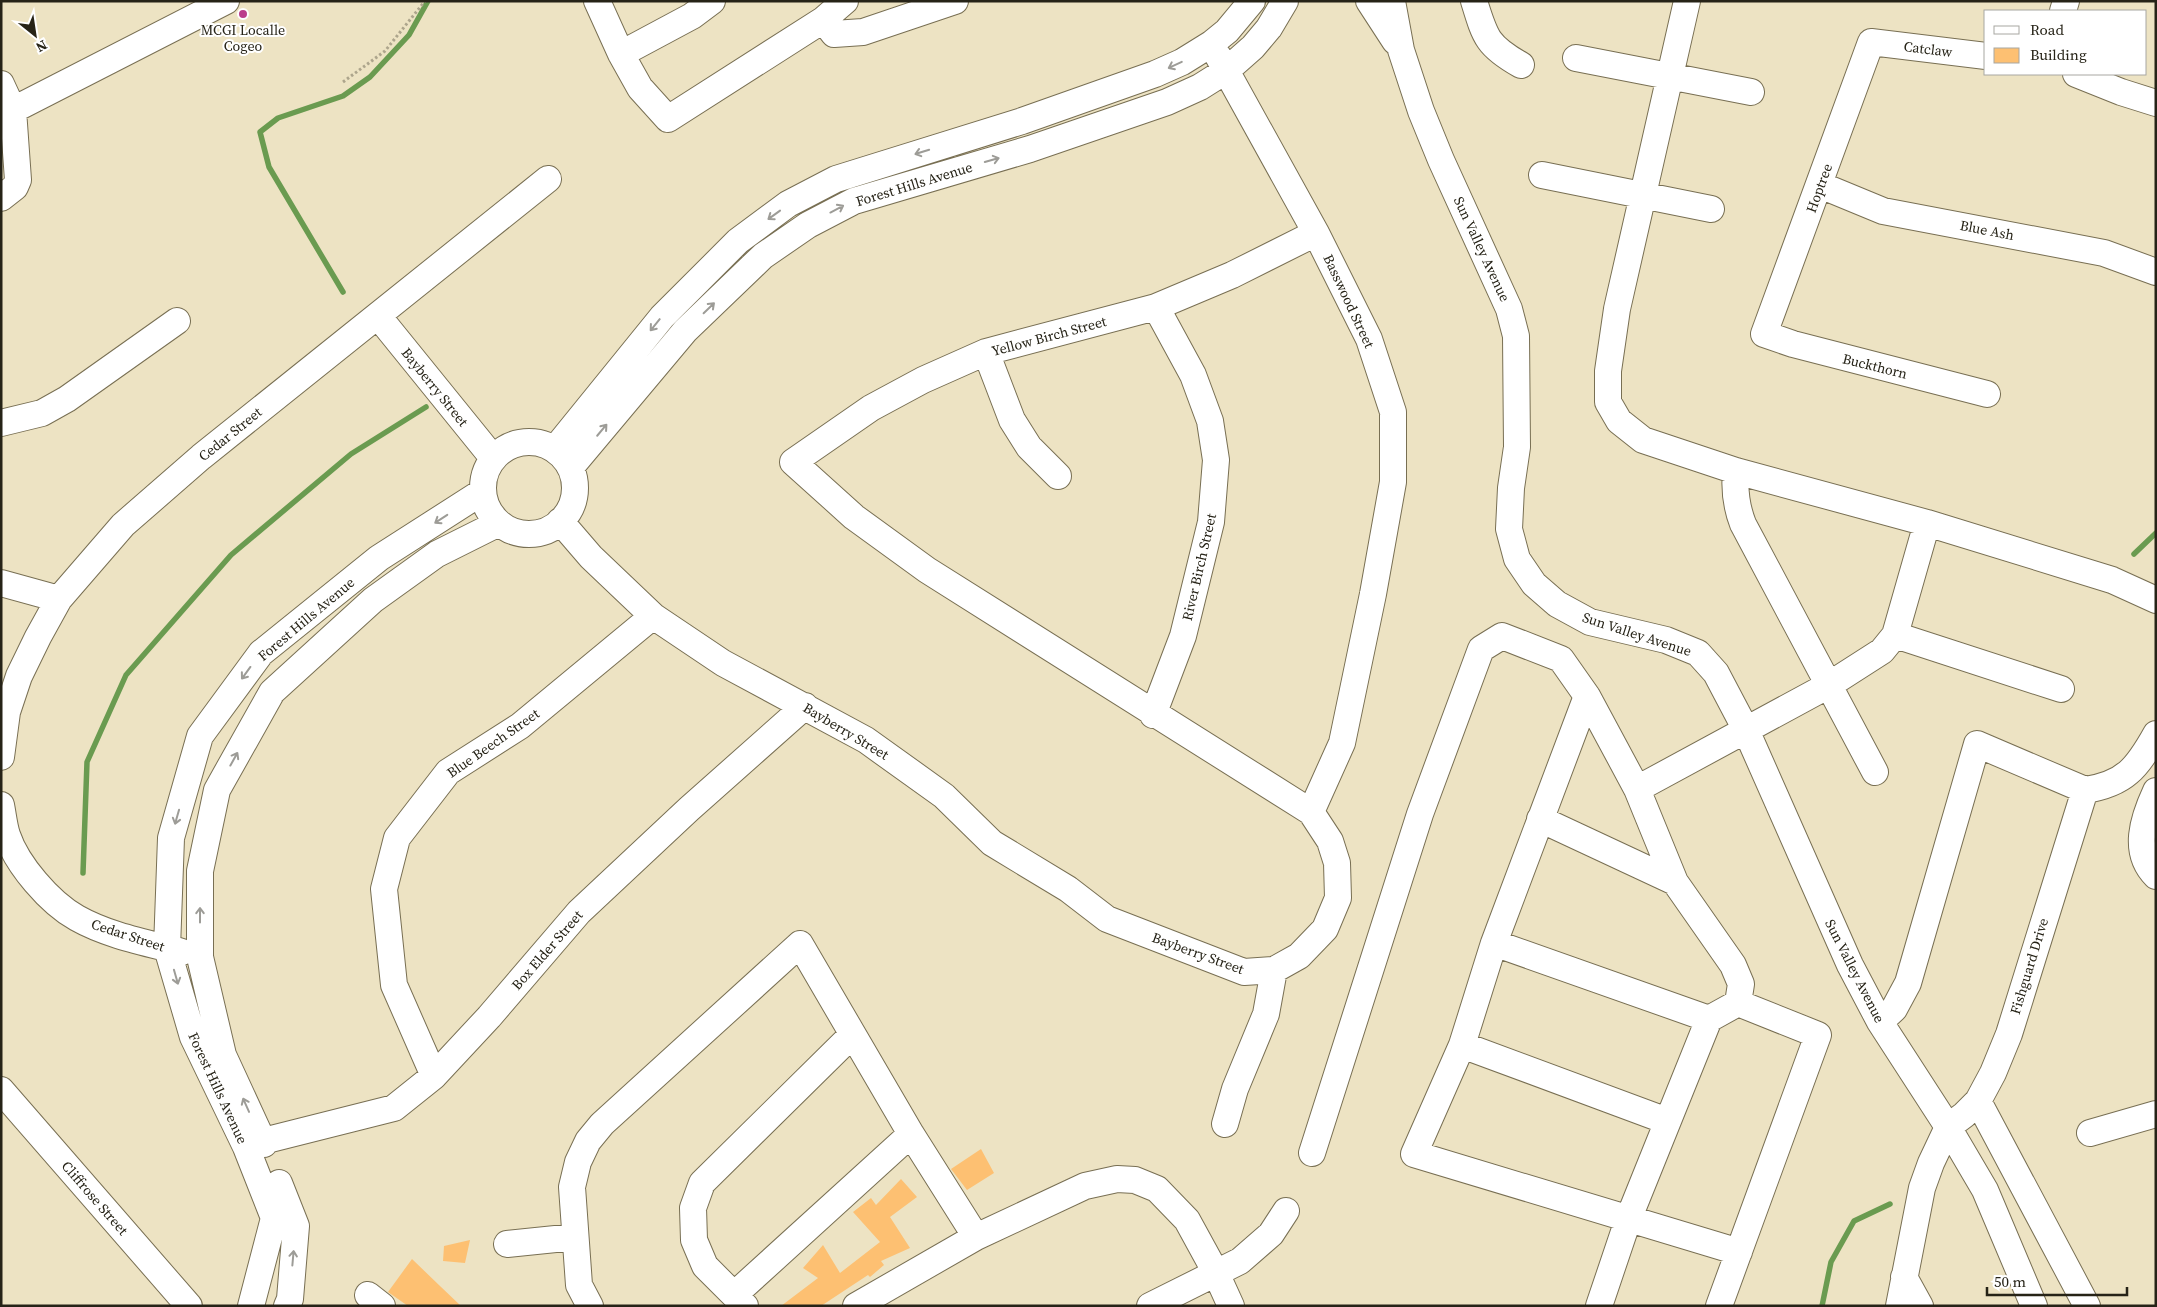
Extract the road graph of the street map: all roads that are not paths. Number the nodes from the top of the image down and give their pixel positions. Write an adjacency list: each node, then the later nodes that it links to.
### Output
1 (226, 1): 26 (street)
2 (597, 1): 16 (street)
3 (712, 1): 16 (street)
4 (844, 1): 12 (street)
5 (955, 1): 12 (street)
6 (1252, 1): 14 (street, Forest Hills Avenue)
7 (1285, 1): 20 (street, Forest Hills Avenue)
8 (1369, 1): 15 (street, Sun Valley Avenue)
9 (1392, 1): 15 (street, Sun Valley Avenue)
10 (1474, 1): 19 (street)
11 (1687, 1): 22 (street)
12 (823, 20): 16 (street)
13 (1871, 42): 17 (street, Catclaw); 29 (street, Hoptree)
14 (1211, 44): 20 (street, Basswood Street); 43 (street, Forest Hills Avenue, one-way to 43)
15 (1400, 50): 62 (street, Sun Valley Avenue)
16 (621, 54)
17 (1984, 56)
18 (1576, 58): 22 (street)
19 (1521, 64)
20 (1227, 70): 33 (street, Basswood Street); 43 (street, Forest Hills Avenue, one-way to 20)
21 (2078, 75): 25 (street)
22 (1670, 76): 24 (street); 30 (street)
23 (1, 84): 26 (street)
24 (1751, 92)
25 (2156, 103)
26 (13, 110): 31 (street)
27 (1542, 175): 30 (street)
28 (548, 179): 36 (street, Cedar Street)
29 (1820, 185): 34 (street, Blue Ash); 38 (street, Hoptree)
30 (1642, 195): 32 (street); 45 (street)
31 (1, 198)
32 (1711, 209)
33 (1316, 233): 35 (street, Yellow Birch Street); 70 (street, Basswood Street)
34 (2156, 272)
35 (1156, 307): 39 (street, Yellow Birch Street); 61 (street, River Birch Street)
36 (378, 316): 42 (street, Bayberry Street); 52 (street, Cedar Street)
37 (177, 321): 41 (street)
38 (1764, 334): 40 (street, Buckthorn)
39 (986, 352): 44 (street, Yellow Birch Street); 46 (street)
40 (1987, 394)
41 (1, 423)
42 (493, 458): 43 (street); 47 (street)
43 (563, 458): 48 (street)
44 (793, 462): 61 (street, Bayberry Street)
45 (1736, 471): 50 (street); 56 (street)
46 (1058, 476)
47 (482, 492): 49 (street); 75 (street, Forest Hills Avenue, one-way to 75)
48 (560, 522): 49 (street); 54 (street, Bayberry Street)
49 (499, 523): 76 (street, Forest Hills Avenue, one-way to 49)
50 (1927, 524): 53 (street); 55 (street)
51 (1, 582): 52 (street)
52 (59, 599): 60 (street, Cedar Street)
53 (2156, 600)
54 (653, 616): 59 (street, Bayberry Street); 83 (street, Blue Beech Street)
55 (1895, 635): 56 (street); 57 (street)
56 (1829, 685): 62 (street); 65 (street)
57 (2062, 689)
58 (1587, 696): 66 (street); 71 (street); 93 (street)
59 (805, 706): 77 (street, Bayberry Street); 83 (street, Box Elder Street)
60 (4, 712): 64 (street, Cedar Street)
61 (1154, 714): 70 (street, Bayberry Street)
62 (1746, 730): 66 (street); 80 (street, Sun Valley Avenue)
63 (2156, 734): 67 (street)
64 (1, 757)
65 (1874, 772)
66 (1637, 790): 73 (street)
67 (2085, 790): 80 (street); 85 (street, Fishguard Drive)
68 (2156, 791): 72 (street)
69 (1, 805): 75 (street, Cedar Street)
70 (1311, 812): 77 (street, Bayberry Street)
71 (1540, 820): 73 (street); 74 (street)
72 (2156, 876)
73 (1675, 882): 78 (street)
74 (1494, 943): 79 (street); 82 (street)
75 (167, 948): 76 (street, Cedar Street); 104 (street, Forest Hills Avenue, one-way to 104)
76 (200, 957): 92 (street, Forest Hills Avenue, one-way to 76)
77 (1274, 970): 88 (street)
78 (1738, 1003): 79 (street); 99 (street)
79 (1709, 1019): 87 (street)
80 (1880, 1022): 89 (street, Sun Valley Avenue)
81 (852, 1035): 91 (street); 96 (street); 102 (street)
82 (1462, 1045): 87 (street); 95 (street)
83 (434, 1076): 92 (street, Box Elder Street)
84 (1, 1090): 103 (street, Cliffrose Street)
85 (1978, 1101): 89 (street, Fishguard Drive); 115 (street)
86 (2156, 1114): 90 (street)
87 (1667, 1121): 95 (street)
88 (1225, 1124)
89 (1948, 1127): 101 (street); 114 (street, Sun Valley Avenue)
90 (2090, 1133)
91 (911, 1134): 97 (street); 102 (street)
92 (263, 1141): 105 (street, Forest Hills Avenue, one-way to 92)
93 (1312, 1153)
94 (1286, 1211): 100 (street)
95 (1628, 1220): 99 (street); 110 (street)
96 (575, 1237): 98 (street); 106 (street)
97 (976, 1237): 100 (street); 107 (street)
98 (506, 1244)
99 (1738, 1252): 111 (street)
100 (1216, 1273): 108 (street); 109 (street)
101 (1904, 1277): 112 (street); 113 (street)
102 (739, 1300)
103 (189, 1306)
104 (251, 1306)
105 (287, 1306)
106 (590, 1306)
107 (856, 1306)
108 (1150, 1306)
109 (1231, 1306)
110 (1599, 1306)
111 (1719, 1306)
112 (1899, 1306)
113 (1920, 1306)
114 (2034, 1306)
115 (2087, 1306)

